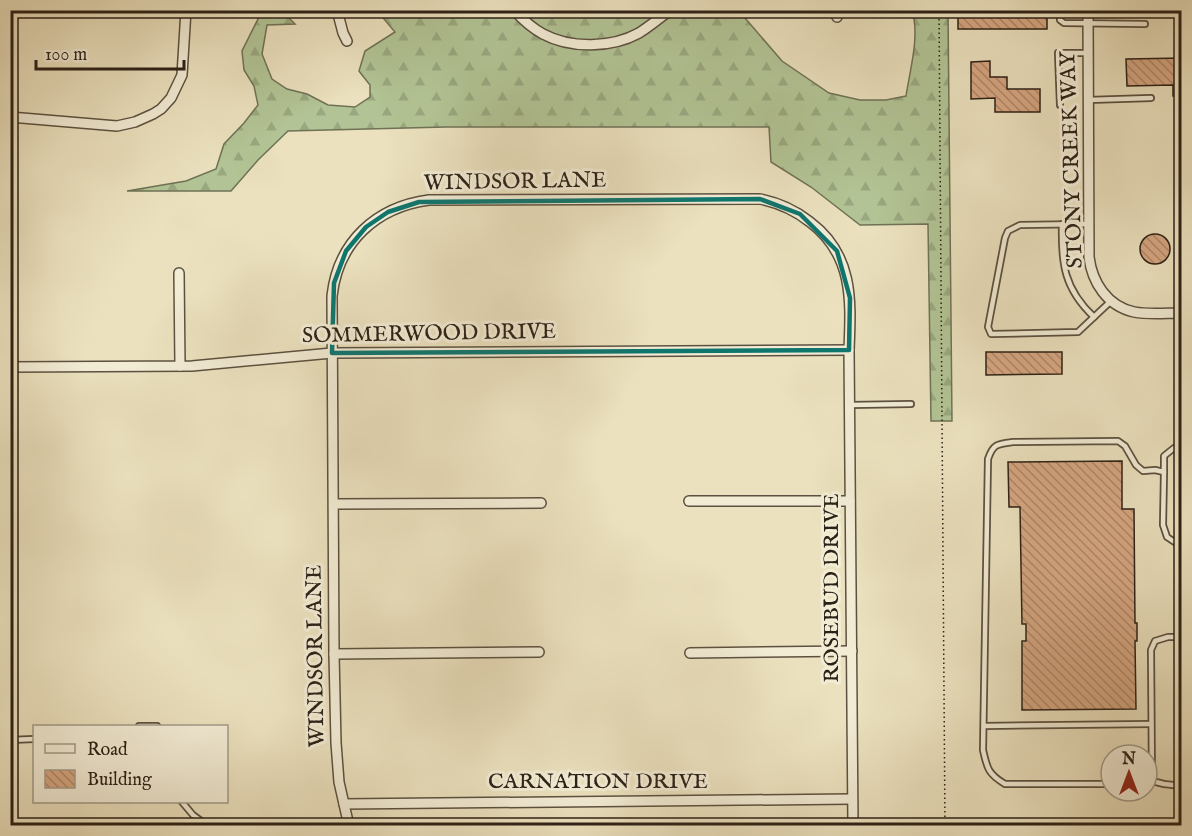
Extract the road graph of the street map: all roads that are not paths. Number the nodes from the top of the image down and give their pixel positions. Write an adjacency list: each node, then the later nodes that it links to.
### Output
1 (186, 10): 14 (street)
2 (338, 10): 9 (street)
3 (514, 10): 4 (street)
4 (670, 10)
5 (1059, 10): 7 (lane)
6 (1088, 10): 7 (street, STONY CREEK WAY)
7 (1088, 23): 8 (lane); 10 (street, STONY CREEK WAY)
8 (1145, 24)
9 (348, 41)
10 (1088, 53): 12 (street, STONY CREEK WAY); 13 (lane)
11 (1151, 98): 12 (lane)
12 (1088, 100): 16 (street, STONY CREEK WAY)
13 (1060, 105)
14 (10, 117)
15 (1062, 224): 16 (lane); 20 (lane); 20 (lane)
16 (1089, 224): 18 (street, STONY CREEK WAY)
17 (178, 273): 23 (street)
18 (1111, 301): 19 (street); 20 (lane)
19 (1182, 313)
20 (1094, 317)
21 (849, 350): 22 (street, SOMMERWOOD DRIVE); 22 (street, WINDSOR LANE); 26 (street, ROSEBUD DRIVE)
22 (332, 353): 23 (street, SOMMERWOOD DRIVE); 32 (street, WINDSOR LANE)
23 (180, 366): 24 (street, SOMMERWOOD DRIVE)
24 (10, 367)
25 (911, 404): 26 (lane)
26 (850, 405): 30 (street, ROSEBUD DRIVE)
27 (1182, 448): 28 (lane)
28 (1164, 472): 33 (lane); 40 (lane)
29 (690, 501): 30 (street)
30 (850, 501): 35 (street, ROSEBUD DRIVE)
31 (541, 503): 32 (street)
32 (334, 504): 38 (street, WINDSOR LANE)
33 (1182, 547)
34 (1182, 637): 39 (lane)
35 (852, 651): 37 (street); 47 (street, ROSEBUD DRIVE)
36 (539, 652): 38 (street)
37 (690, 653)
38 (334, 654): 49 (street, WINDSOR LANE)
39 (1151, 724): 40 (lane); 43 (lane)
40 (984, 726): 45 (lane)
41 (33, 739): 42 (lane)
42 (10, 740)
43 (1150, 743)
44 (1159, 783): 46 (lane)
45 (1099, 784)
46 (1182, 786)
47 (852, 799): 49 (street, CARNATION DRIVE); 52 (street, ROSEBUD DRIVE)
48 (184, 803): 50 (lane)
49 (344, 804): 51 (street, WINDSOR LANE)
50 (208, 825)
51 (349, 825)
52 (853, 825)

